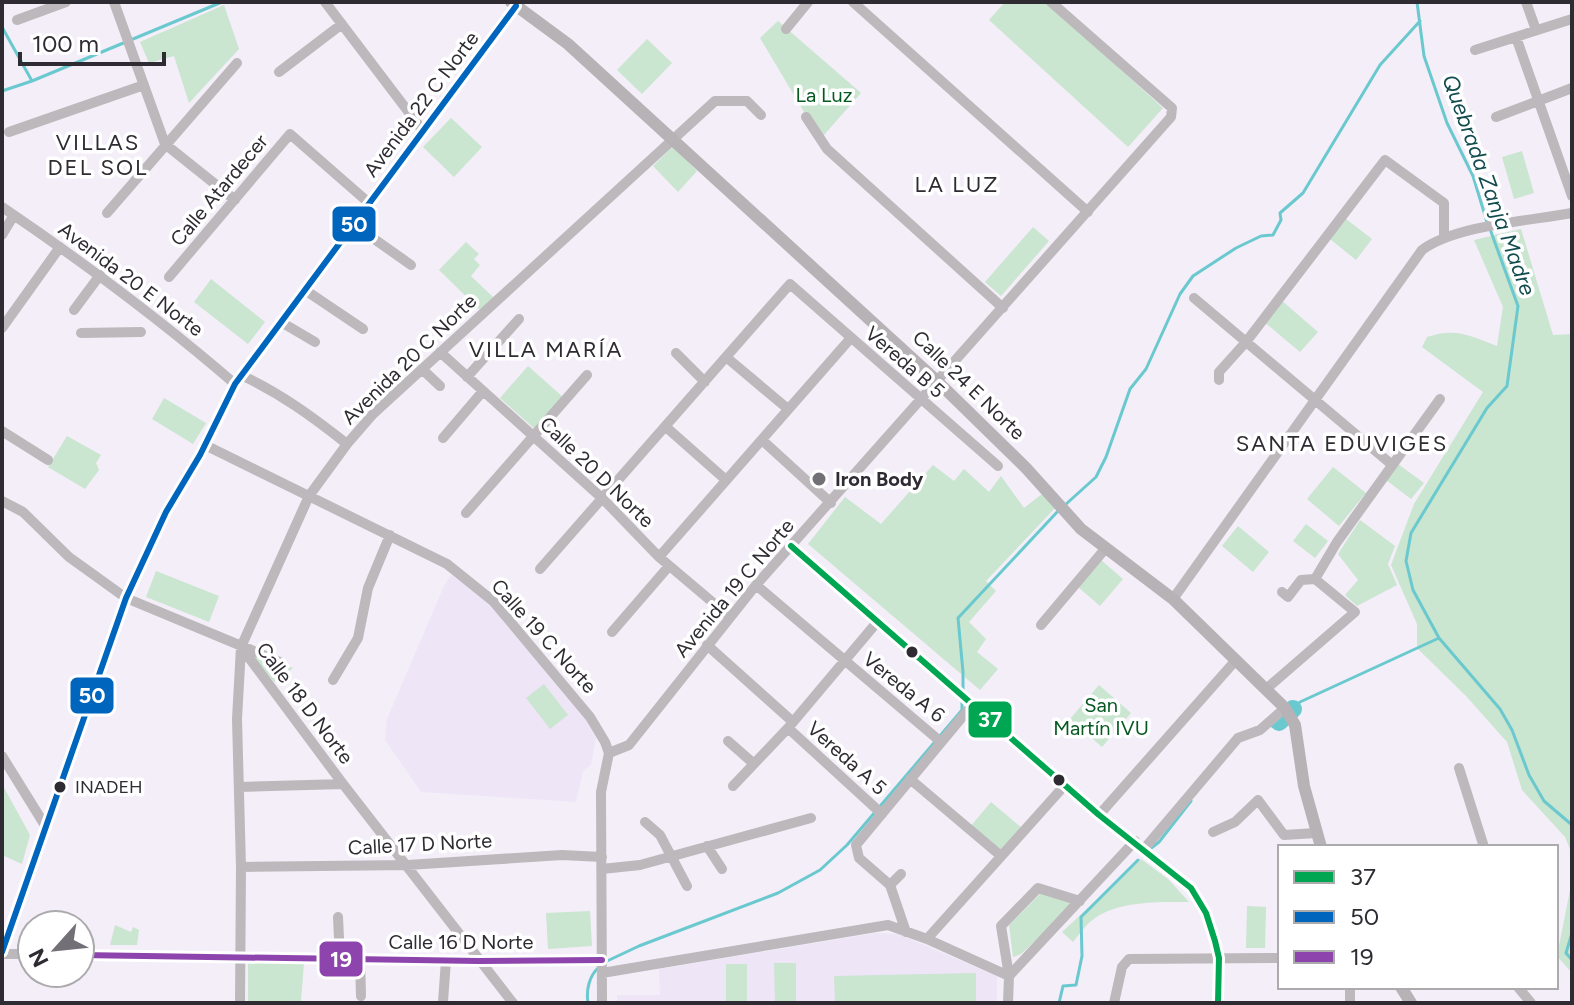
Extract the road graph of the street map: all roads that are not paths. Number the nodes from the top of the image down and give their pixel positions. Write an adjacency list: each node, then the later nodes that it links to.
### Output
1 (66, 2): 10 (street)
2 (114, 2): 18 (street)
3 (325, 2): 11 (street)
4 (808, 2): 12 (street)
5 (853, 2): 32 (street)
6 (1051, 2): 32 (street, Avenida 19 C Norte)
7 (1526, 2): 13 (street)
8 (514, 4): 24 (street, Avenida 22 C Norte); 26 (main road, Calle 24 E Norte)
9 (1572, 19): 13 (street)
10 (17, 20)
11 (342, 24): 17 (street); 24 (street)
12 (786, 29)
13 (1536, 30): 14 (street)
14 (1516, 37): 15 (street); 20 (street)
15 (1475, 50)
16 (237, 63): 27 (street)
17 (279, 72)
18 (144, 85): 25 (street); 27 (street)
19 (1572, 88): 20 (street)
20 (1538, 101): 23 (street); 28 (street)
21 (761, 115): 26 (street, Avenida 20 C Norte)
22 (806, 117): 45 (street)
23 (1496, 117)
24 (423, 131): 30 (street, Avenida 22 C Norte)
25 (9, 132)
26 (673, 139): 56 (street, Avenida 20 C Norte); 65 (main road, Calle 24 E Norte)
27 (165, 144): 29 (street); 33 (street)
28 (1572, 196)
29 (235, 200): 30 (street, Calle Atardecer); 42 (street, Calle Atardecer)
30 (369, 203): 36 (street, Avenida 22 C Norte)
31 (2, 207): 35 (street, Avenida 20 E Norte)
32 (1088, 212): 45 (street, Avenida 19 C Norte)
33 (107, 213)
34 (1572, 213): 38 (street)
35 (14, 215): 37 (street); 39 (street, Avenida 20 E Norte)
36 (353, 224): 40 (street); 43 (street, Avenida 22 C Norte)
37 (2, 235)
38 (1444, 237): 55 (street); 70 (street)
39 (60, 247): 41 (street, Avenida 20 E Norte); 49 (street)
40 (411, 265)
41 (100, 275): 46 (street); 62 (street, Avenida 20 E Norte)
42 (169, 277)
43 (305, 290): 48 (street, Avenida 22 C Norte); 50 (street)
44 (1194, 298): 55 (street)
45 (1003, 308): 65 (street, Avenida 19 C Norte)
46 (74, 310)
47 (519, 319): 61 (street)
48 (281, 322): 54 (street); 62 (street, Avenida 22 C Norte)
49 (2, 328)
50 (363, 329)
51 (141, 332): 52 (street)
52 (81, 333)
53 (850, 339): 58 (street, Vereda B 5); 69 (street, Vereda B 5); 71 (street)
54 (315, 342)
55 (1246, 342): 63 (street); 70 (street)
56 (440, 352): 59 (street, Avenida 20 C Norte); 61 (street, Calle 20 D Norte)
57 (676, 353): 64 (street)
58 (726, 357): 64 (street); 71 (street)
59 (422, 369): 66 (street); 77 (street, Avenida 20 C Norte)
60 (587, 375): 74 (street)
61 (467, 377): 67 (street, Calle 20 D Norte)
62 (238, 380): 77 (street, Avenida 20 E Norte); 78 (street, Avenida 22 C Norte)
63 (1219, 380)
64 (705, 382): 72 (street)
65 (938, 382): 69 (street, Avenida 19 C Norte); 90 (main road, Calle 24 E Norte)
66 (440, 386)
67 (483, 391): 74 (street, Calle 20 D Norte); 75 (street)
68 (1440, 399): 80 (street)
69 (921, 400): 81 (street, Vereda B 5); 86 (street, Avenida 19 C Norte)
70 (1315, 400): 80 (street); 98 (street)
71 (788, 409): 76 (street)
72 (666, 427): 82 (street); 84 (street)
73 (2, 431): 79 (street)
74 (536, 436): 84 (street, Calle 20 D Norte); 87 (street)
75 (443, 438)
76 (762, 440): 82 (street); 86 (street)
77 (347, 444): 83 (street, Avenida 20 C Norte)
78 (205, 445): 83 (street, Calle 19 C Norte); 97 (street, Avenida 22 C Norte)
79 (48, 460)
80 (1391, 464): 94 (street)
81 (998, 466)
82 (726, 480): 91 (street)
83 (309, 496): 88 (street, Calle 19 C Norte); 104 (street, Avenida 20 C Norte)
84 (603, 499): 91 (street, Calle 20 D Norte); 93 (street)
85 (2, 501): 97 (street, Calle 18 D Norte)
86 (831, 503): 89 (street, Avenida 19 C Norte)
87 (466, 513)
88 (390, 535): 108 (street); 115 (street, Calle 19 C Norte)
89 (791, 546): 95 (street, Avenida 19 C Norte); 100 (street)
90 (1105, 549): 98 (main road, Calle 24 E Norte); 101 (street)
91 (659, 557): 92 (street, Calle 20 D Norte)
92 (669, 566): 99 (street, Calle 20 D Norte); 102 (street)
93 (540, 569)
94 (1315, 579): 96 (street); 109 (street)
95 (756, 585): 99 (street, Avenida 19 C Norte); 106 (street, Vereda A 6)
96 (1282, 592)
97 (126, 598): 104 (street, Calle 18 D Norte); 128 (street, Avenida 22 C Norte)
98 (1173, 599): 105 (main road, Calle 24 E Norte)
99 (730, 617): 103 (street, Avenida 19 C Norte)
100 (878, 621): 106 (street); 110 (street)
101 (1041, 625)
102 (612, 632)
103 (707, 645): 112 (street, Vereda A 5); 115 (street, Avenida 19 C Norte)
104 (241, 647): 107 (street); 120 (street, Calle 18 D Norte); 123 (street, Avenida 20 C Norte)
105 (1236, 660): 109 (main road, Calle 24 E Norte); 125 (street)
106 (843, 661): 112 (street); 113 (street, Vereda A 6)
107 (280, 662)
108 (333, 680)
109 (1266, 689): 111 (main road, Calle 24 E Norte)
110 (970, 701): 113 (street); 121 (street)
111 (1286, 710): 130 (main road, Calle 24 E Norte); 131 (street)
112 (790, 725): 117 (street); 124 (street, Vereda A 5)
113 (938, 739): 119 (street)
114 (728, 741): 117 (street)
115 (609, 753): 137 (street)
116 (2, 756): 128 (street)
117 (753, 763): 122 (street)
118 (1459, 768): 133 (street)
119 (910, 779): 124 (street); 136 (street)
120 (343, 784): 123 (street); 138 (street, Calle 18 D Norte)
121 (1065, 785): 125 (street); 136 (street)
122 (733, 786)
123 (239, 787): 139 (street, Avenida 20 C Norte)
124 (878, 811): 142 (street)
125 (1099, 815): 131 (street)
126 (811, 818): 134 (street, Calle 17 D Norte)
127 (645, 822): 135 (street)
128 (46, 827): 146 (street, Avenida 22 C Norte)
129 (1213, 832): 130 (street)
130 (1316, 833): 132 (main road, Calle 24 E Norte)
131 (1139, 845): 144 (street); 152 (street)
132 (1320, 845)
133 (1483, 845)
134 (707, 846): 135 (street, Calle 17 D Norte); 140 (street)
135 (670, 856): 137 (street, Calle 17 D Norte); 143 (street)
136 (1001, 856): 148 (street)
137 (602, 863): 138 (street, Calle 17 D Norte); 158 (street)
138 (408, 865): 139 (street, Calle 17 D Norte); 157 (street, Calle 18 D Norte)
139 (241, 867): 151 (street, Avenida 20 C Norte)
140 (722, 869)
141 (901, 874): 142 (street)
142 (890, 885): 147 (street)
143 (687, 886)
144 (1080, 901): 159 (street); 159 (street)
145 (338, 917): 154 (street)
146 (8, 919): 149 (street, Avenida 22 C Norte)
147 (906, 932): 148 (street, Calle 16 D Norte); 158 (street, Calle 16 D Norte)
148 (927, 939): 159 (street, Calle 16 D Norte)
149 (2, 953)
150 (96, 955): 151 (street, Calle 16 D Norte)
151 (239, 957): 154 (street, Calle 16 D Norte); 162 (street, Avenida 20 C Norte)
152 (1219, 958): 153 (street); 166 (street); 167 (street)
153 (1278, 958)
154 (340, 959): 155 (street, Calle 16 D Norte)
155 (360, 959): 156 (street, Calle 16 D Norte); 160 (street)
156 (446, 960): 157 (street, Calle 16 D Norte); 161 (street)
157 (479, 961): 158 (street, Calle 16 D Norte); 163 (street, Calle 18 D Norte)
158 (602, 966): 164 (street)
159 (1009, 976): 165 (street)
160 (361, 996)
161 (443, 1002)
162 (240, 1003)
163 (513, 1003)
164 (602, 1003)
165 (1008, 1003)
166 (1114, 1003)
167 (1218, 1003)

